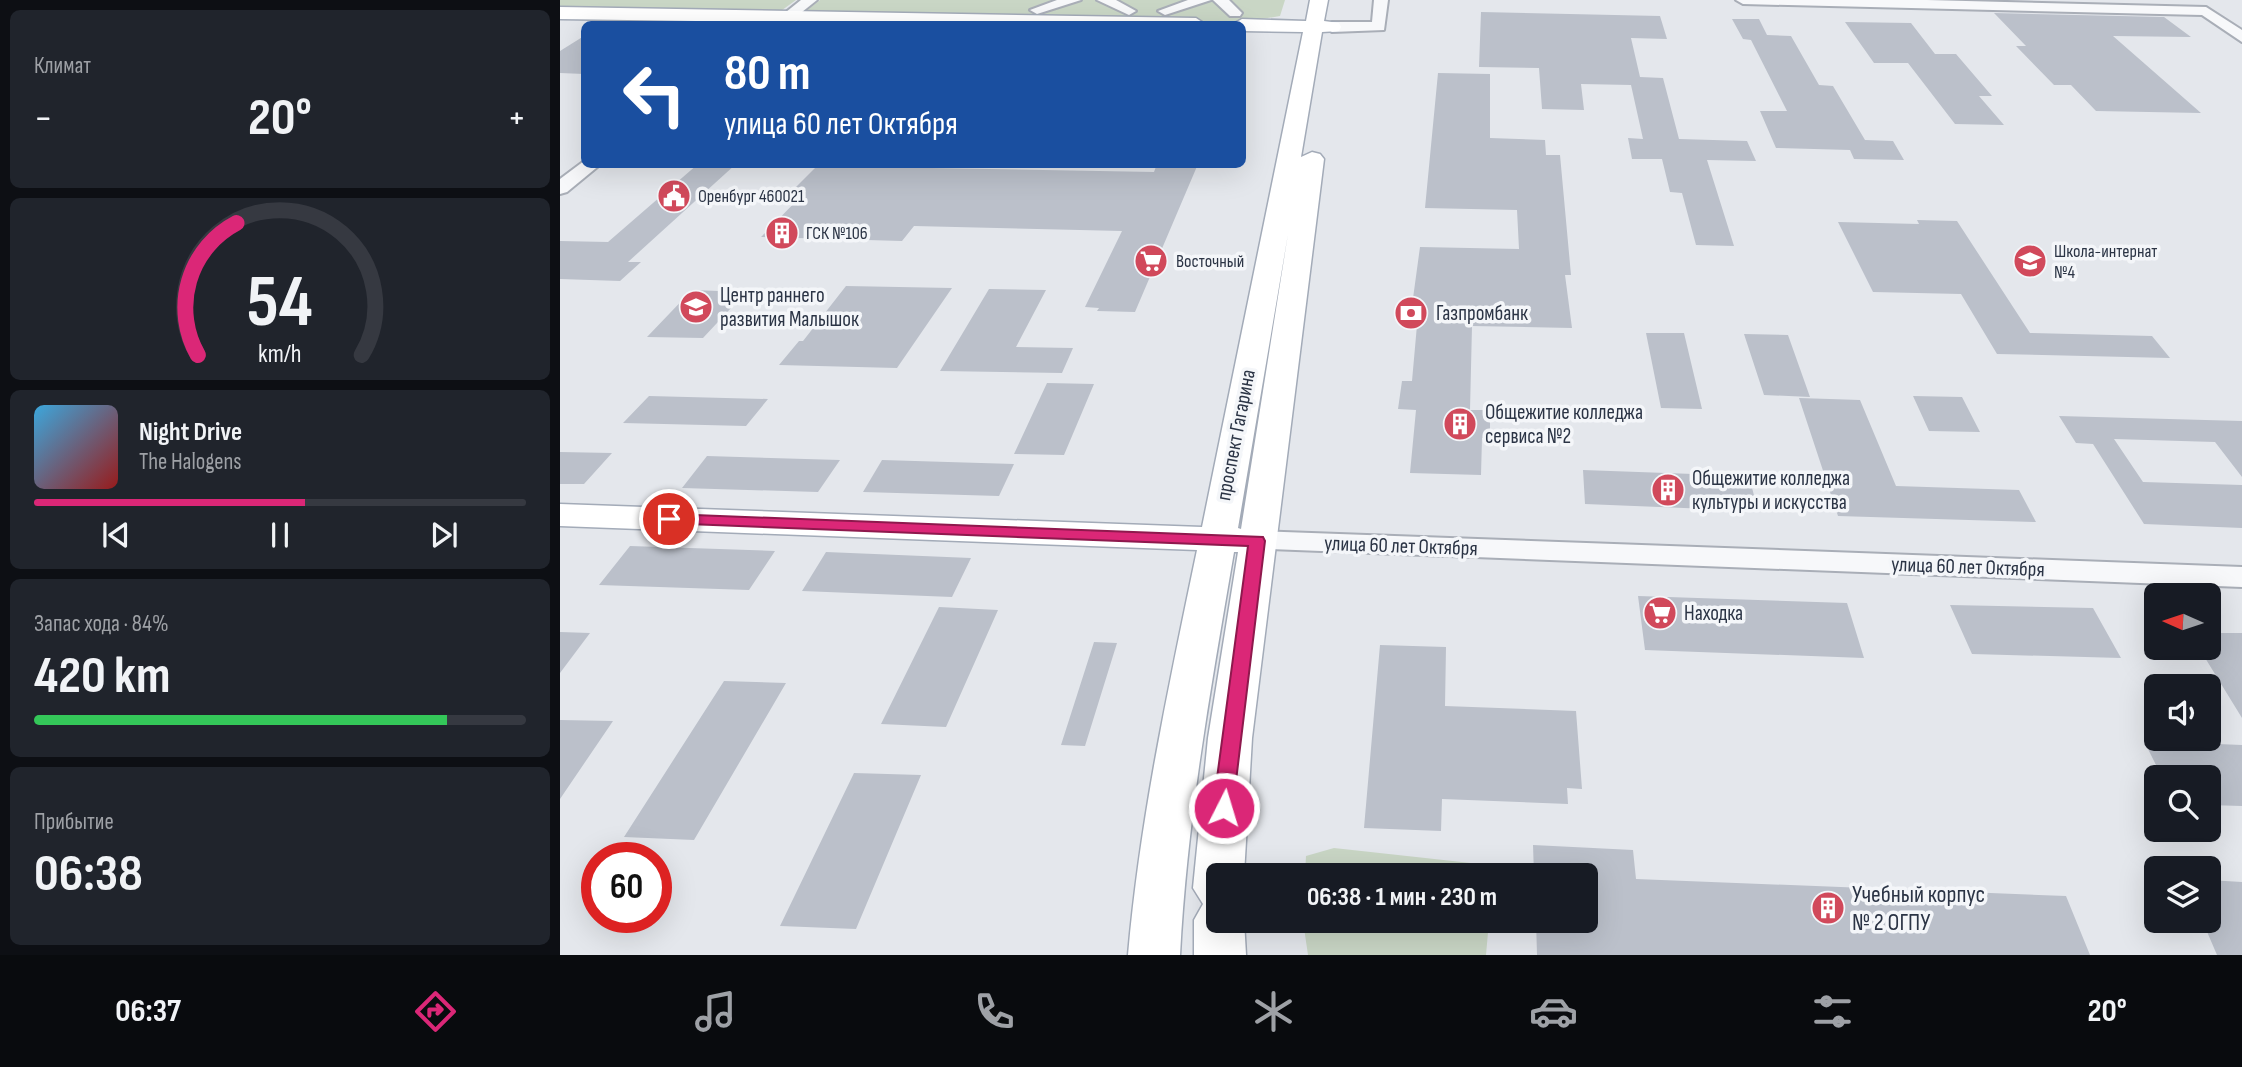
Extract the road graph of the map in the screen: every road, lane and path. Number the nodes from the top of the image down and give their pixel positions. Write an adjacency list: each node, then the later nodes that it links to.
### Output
1 (810, 0): 16 (street)
2 (1074, 0): 10 (street)
3 (1104, 0): 11 (street)
4 (1204, 0): 12 (street)
5 (1220, 0): 15 (street)
6 (1381, 0): 14 (street)
7 (1743, 0): 8 (street)
8 (1915, 2): 9 (street)
9 (2204, 6): 17 (street)
10 (1037, 9)
11 (1129, 11)
12 (1165, 11)
13 (560, 13): 16 (main road)
14 (1325, 13): 15 (main road); 21 (main road, проспект Гагарина)
15 (1239, 19)
16 (782, 21)
17 (2242, 37)
18 (587, 168): 19 (street)
19 (560, 188)
20 (560, 516): 21 (main road, улица 60 лет Октября)
21 (1237, 540): 22 (street, улица 60 лет Октября); 23 (main road, проспект Гагарина); 25 (main road, проспект Гагарина)
22 (2242, 577)
23 (1220, 863)
24 (1219, 933): 26 (main road)
25 (1154, 955)
26 (1220, 955)

